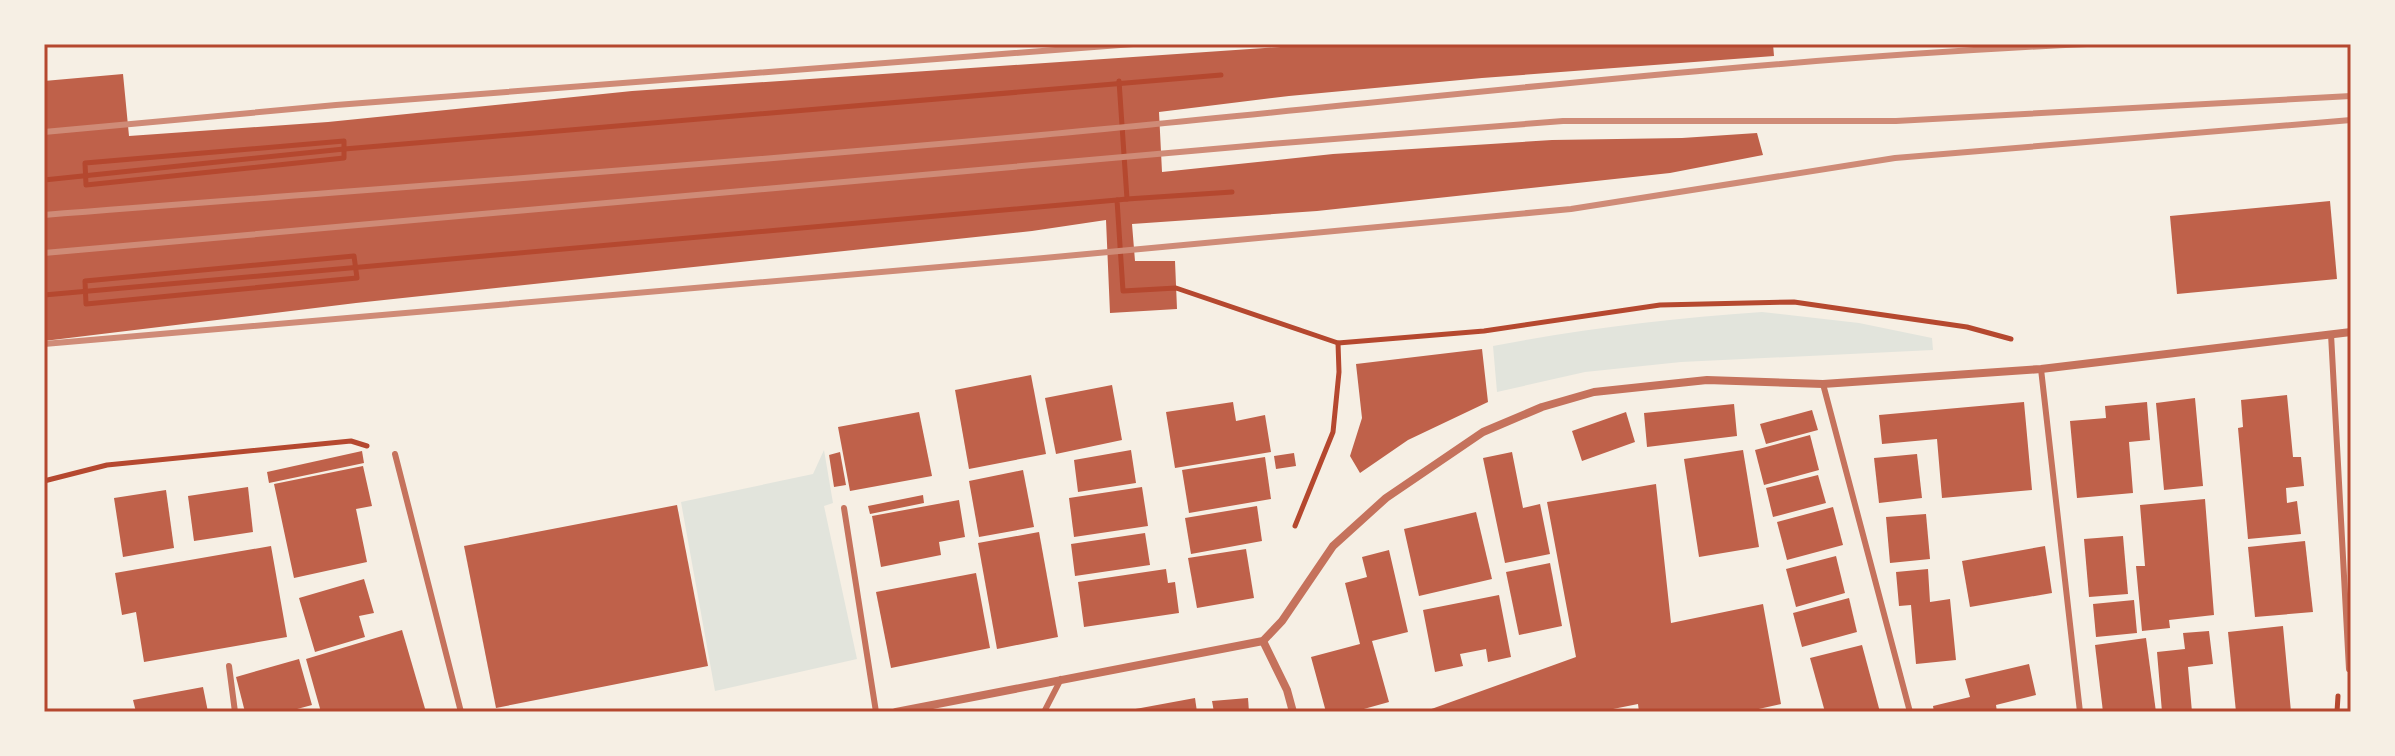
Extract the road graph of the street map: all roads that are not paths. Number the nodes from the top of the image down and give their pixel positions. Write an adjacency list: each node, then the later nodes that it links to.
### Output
1 (2351, 332): 2 (street)
2 (2331, 334): 3 (street); 9 (lane)
3 (2041, 369): 4 (street); 18 (lane)
4 (1823, 384): 7 (street); 17 (lane)
5 (395, 454): 12 (lane)
6 (844, 508): 13 (lane)
7 (1263, 641): 10 (street); 16 (street)
8 (229, 666): 11 (lane)
9 (2349, 669)
10 (1061, 679): 14 (street); 15 (lane)
11 (235, 712)
12 (461, 712)
13 (876, 712)
14 (896, 712)
15 (1044, 712)
16 (1293, 712)
17 (1910, 712)
18 (2080, 712)

